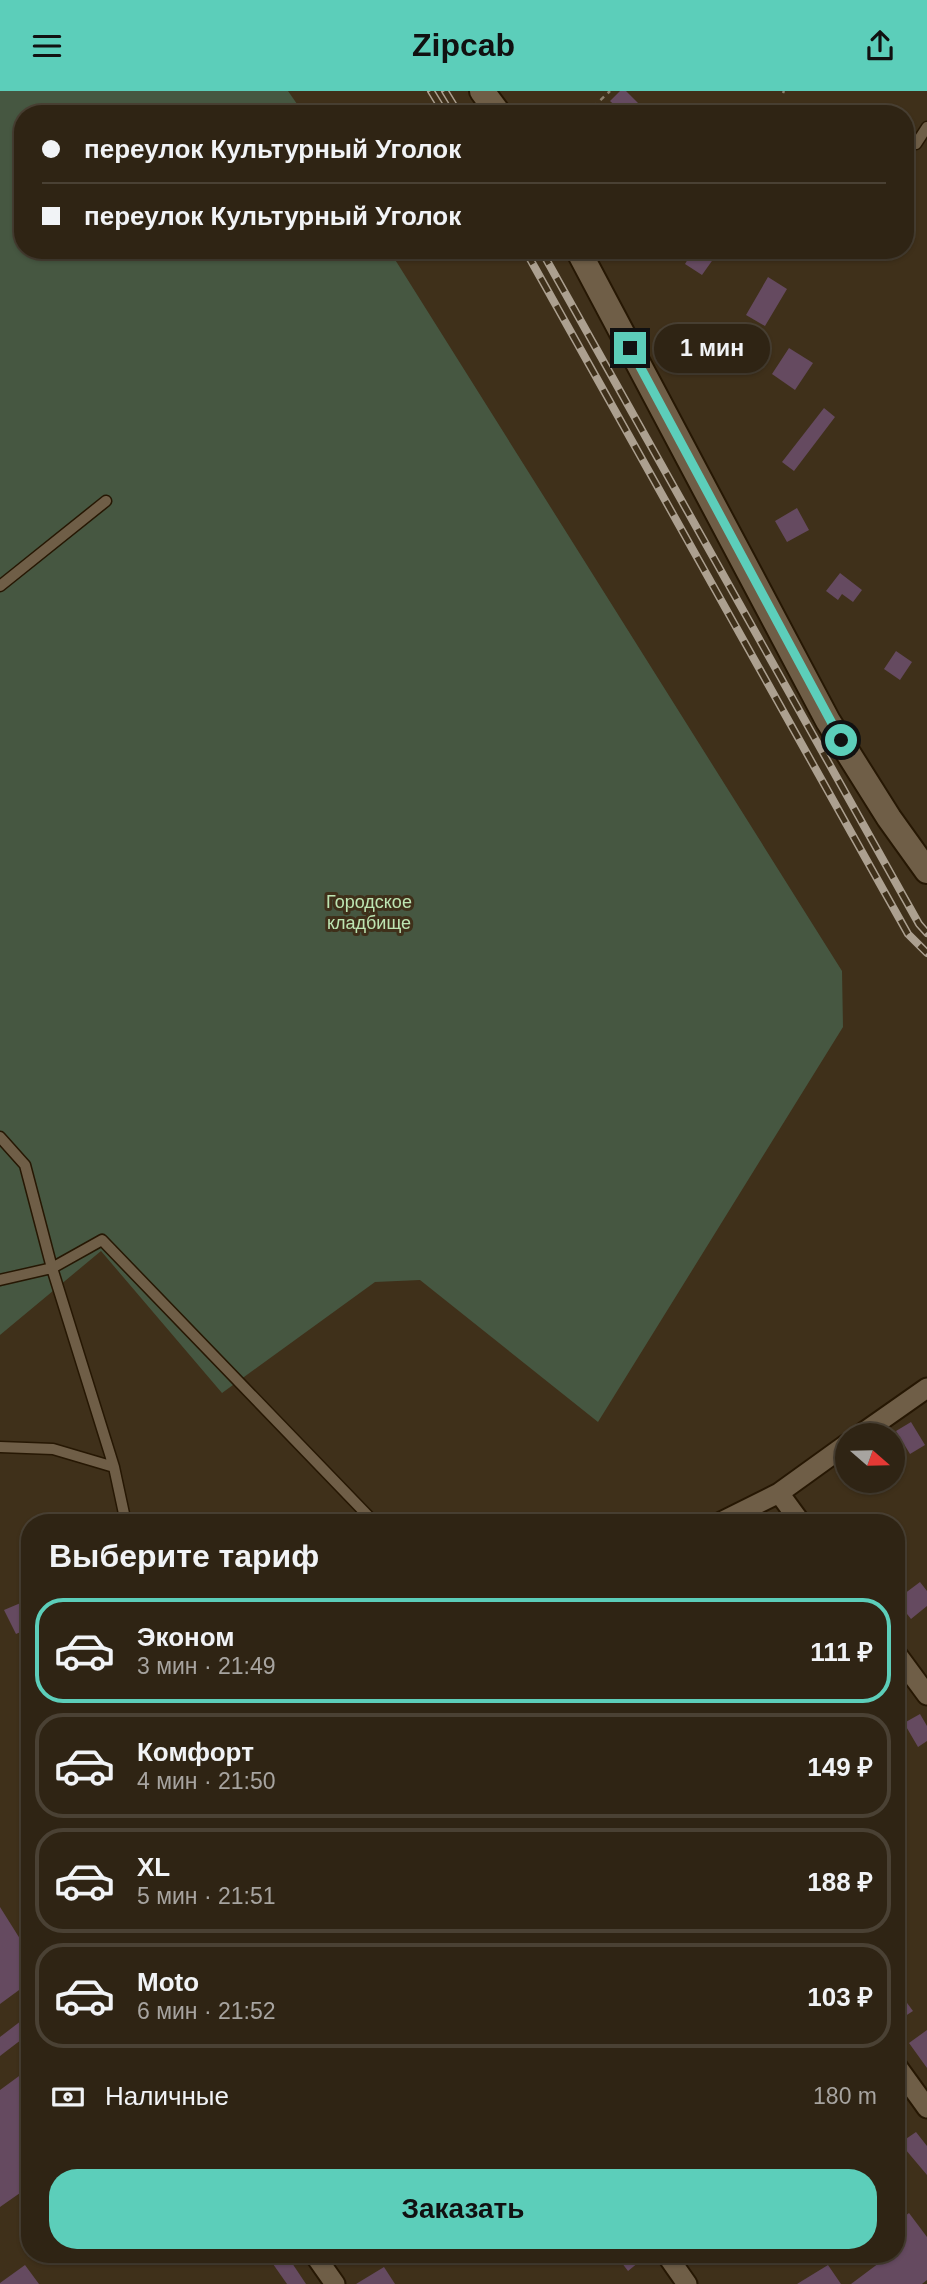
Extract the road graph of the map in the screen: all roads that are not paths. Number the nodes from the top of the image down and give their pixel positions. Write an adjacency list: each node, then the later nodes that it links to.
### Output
1 (927, 127): 2 (lane)
2 (916, 144)
3 (583, 259): 6 (street)
4 (106, 501): 5 (lane)
5 (0, 586)
6 (927, 871)
7 (0, 1137): 8 (lane)
8 (52, 1268): 9 (lane); 14 (lane); 17 (lane)
9 (0, 1280)
10 (927, 1388): 11 (street)
11 (877, 1423)
12 (0, 1447): 14 (lane)
13 (835, 1453): 15 (street)
14 (114, 1467): 16 (lane)
15 (779, 1493): 18 (street); 19 (street)
16 (124, 1514)
17 (366, 1514)
18 (737, 1514)
19 (794, 1514)
20 (905, 1665): 21 (street)
21 (927, 1695)
22 (905, 2077): 23 (street)
23 (927, 2108)
24 (320, 2263): 26 (street)
25 (672, 2263): 27 (street)
26 (335, 2284)
27 (687, 2284)

